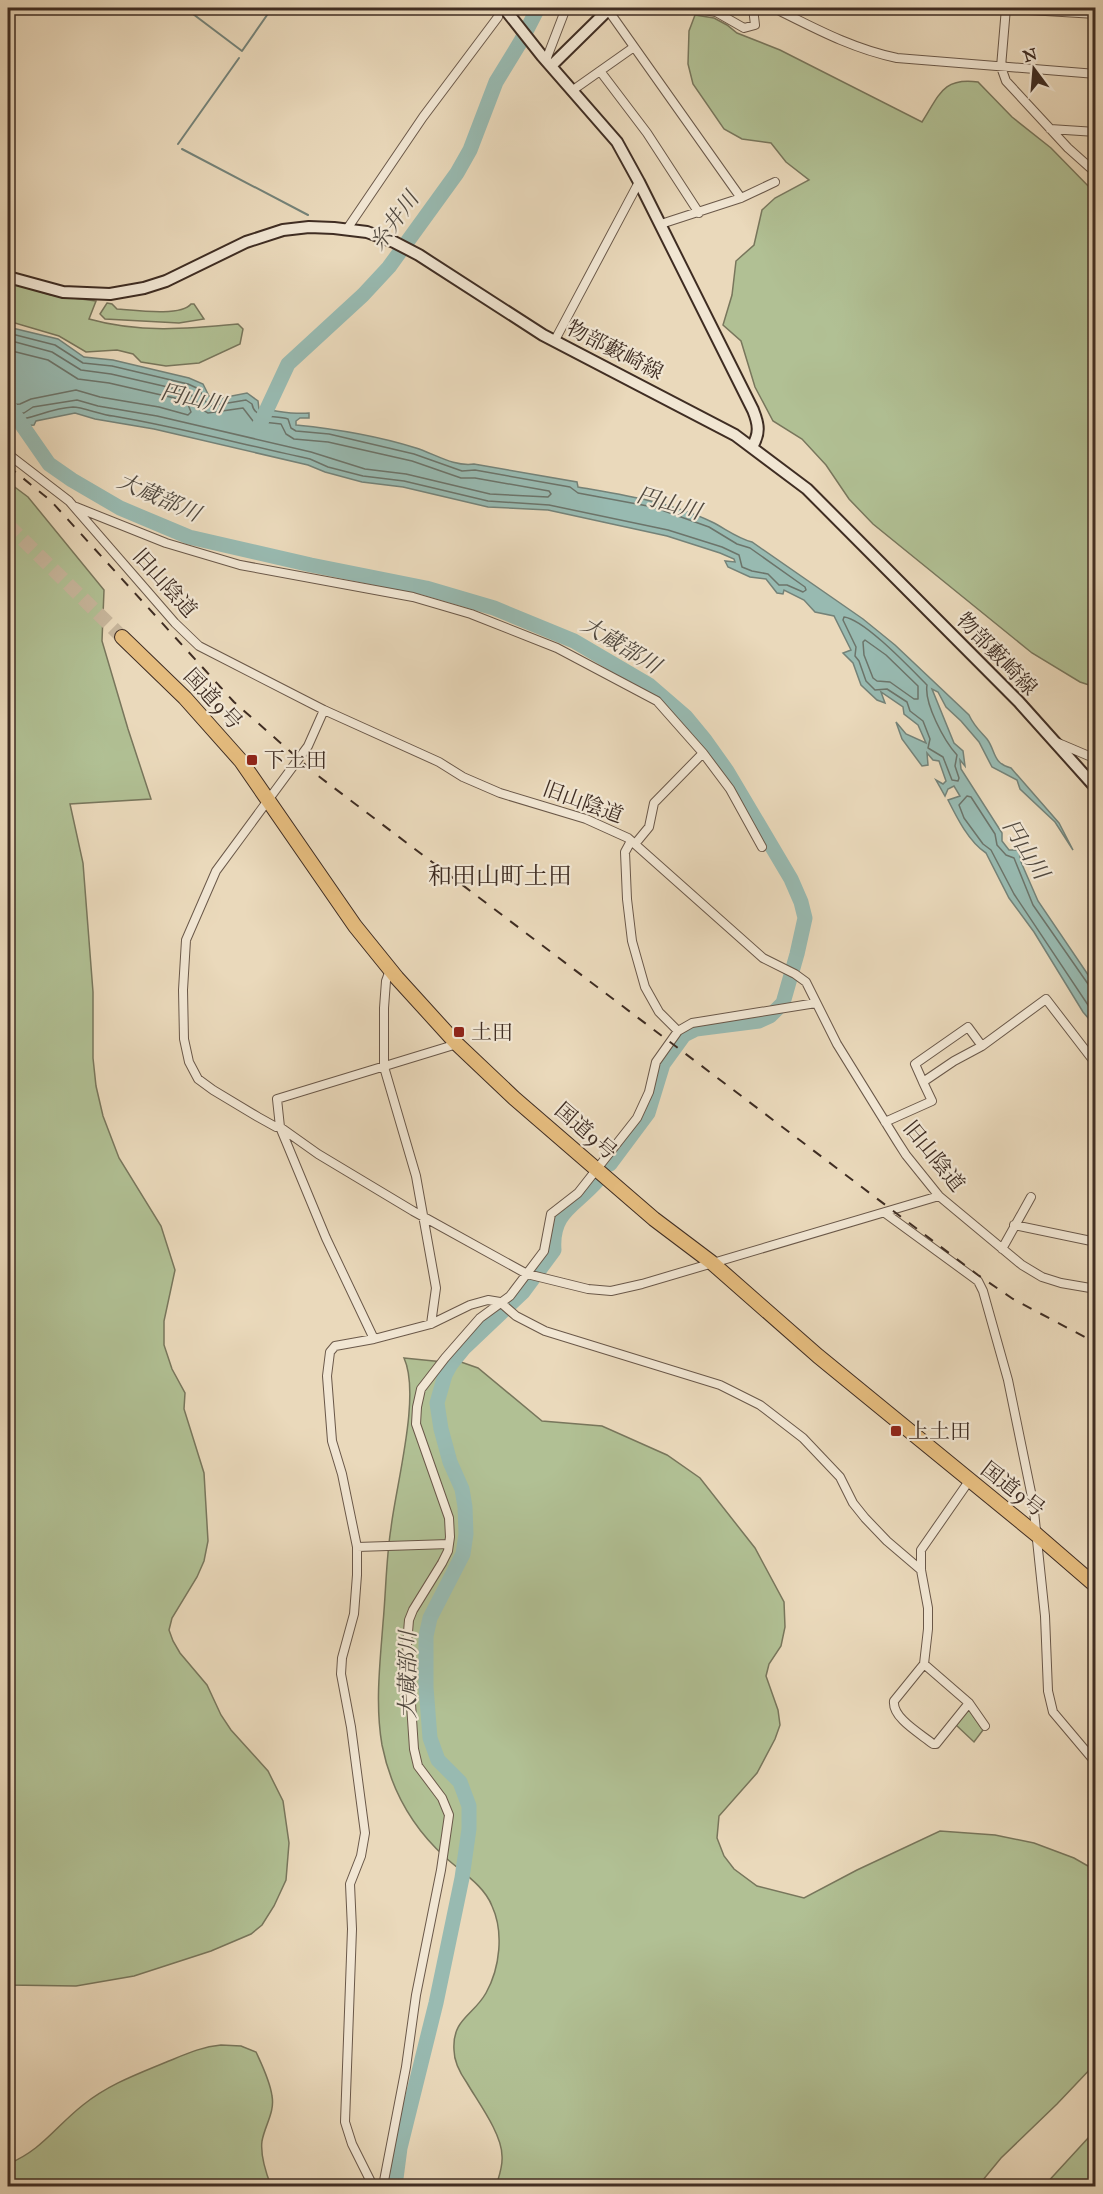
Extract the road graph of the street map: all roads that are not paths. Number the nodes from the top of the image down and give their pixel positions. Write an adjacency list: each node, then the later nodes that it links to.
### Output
1 (566, 8): 11 (street)
2 (694, 8): 3 (street)
3 (753, 8)
4 (779, 8): 12 (street)
5 (995, 8): 6 (street)
6 (1006, 8): 9 (street); 12 (street)
7 (609, 9): 10 (street); 11 (main road)
8 (501, 12): 11 (main road); 24 (street)
9 (1095, 14)
10 (634, 47): 13 (street); 21 (street)
11 (547, 60): 15 (main road)
12 (1001, 67): 14 (street); 16 (street)
13 (600, 71): 15 (street); 22 (street)
14 (1095, 74)
15 (573, 90): 19 (main road)
16 (1050, 129): 17 (street); 18 (street)
17 (1095, 132)
18 (1095, 173)
19 (639, 182): 23 (main road); 26 (street)
20 (775, 182): 21 (street)
21 (741, 198): 22 (street)
22 (699, 213): 23 (street)
23 (661, 224): 27 (main road)
24 (350, 230): 25 (main road, 物部藪崎線); 26 (main road, 物部藪崎線)
25 (8, 277)
26 (555, 340): 27 (main road, 物部藪崎線)
27 (752, 447): 32 (main road, 物部藪崎線)
28 (8, 454): 29 (street, 旧山陰道)
29 (73, 506): 31 (street, 旧山陰道); 33 (street)
30 (122, 637): 36 (highway, 国道9号)
31 (324, 710): 36 (street); 37 (street, 旧山陰道)
32 (1054, 742): 34 (street); 35 (main road, 物部藪崎線)
33 (703, 753): 37 (street); 38 (street)
34 (1095, 759)
35 (1095, 788)
36 (268, 798): 39 (highway, 国道9号); 48 (street)
37 (633, 842): 40 (street, 旧山陰道); 41 (street)
38 (762, 847)
39 (390, 970): 42 (highway, 国道9号); 45 (street)
40 (816, 1003): 41 (street); 47 (street, 旧山陰道)
41 (678, 1031): 49 (street)
42 (457, 1044): 45 (street); 49 (highway, 国道9号)
43 (982, 1046): 44 (street); 46 (street); 46 (street)
44 (1095, 1064)
45 (384, 1067): 48 (street); 53 (street)
46 (923, 1082): 47 (street)
47 (885, 1122): 50 (street, 旧山陰道)
48 (280, 1127): 53 (street); 62 (street)
49 (598, 1169): 57 (highway, 国道9号); 58 (street)
50 (939, 1196): 52 (street); 56 (street, 旧山陰道)
51 (1031, 1197): 54 (street)
52 (885, 1213): 57 (street); 64 (street)
53 (423, 1216): 58 (street); 61 (street)
54 (1014, 1225): 55 (street); 56 (street)
55 (1095, 1242)
56 (1002, 1249): 59 (street, 旧山陰道)
57 (711, 1262): 58 (street); 63 (highway, 国道9号)
58 (527, 1274): 60 (street)
59 (1095, 1289)
60 (500, 1302): 61 (street); 65 (street); 67 (street)
61 (431, 1324): 62 (street)
62 (374, 1339): 66 (street)
63 (969, 1482): 64 (highway, 国道9号); 67 (street)
64 (1037, 1535): 68 (highway, 国道9号); 72 (street)
65 (449, 1544): 66 (street); 74 (street)
66 (357, 1547): 73 (street)
67 (921, 1570): 69 (street)
68 (1095, 1586)
69 (924, 1664): 70 (street); 70 (street)
70 (969, 1703): 71 (street)
71 (985, 1726)
72 (1095, 1763)
73 (374, 2187)
74 (383, 2187)

